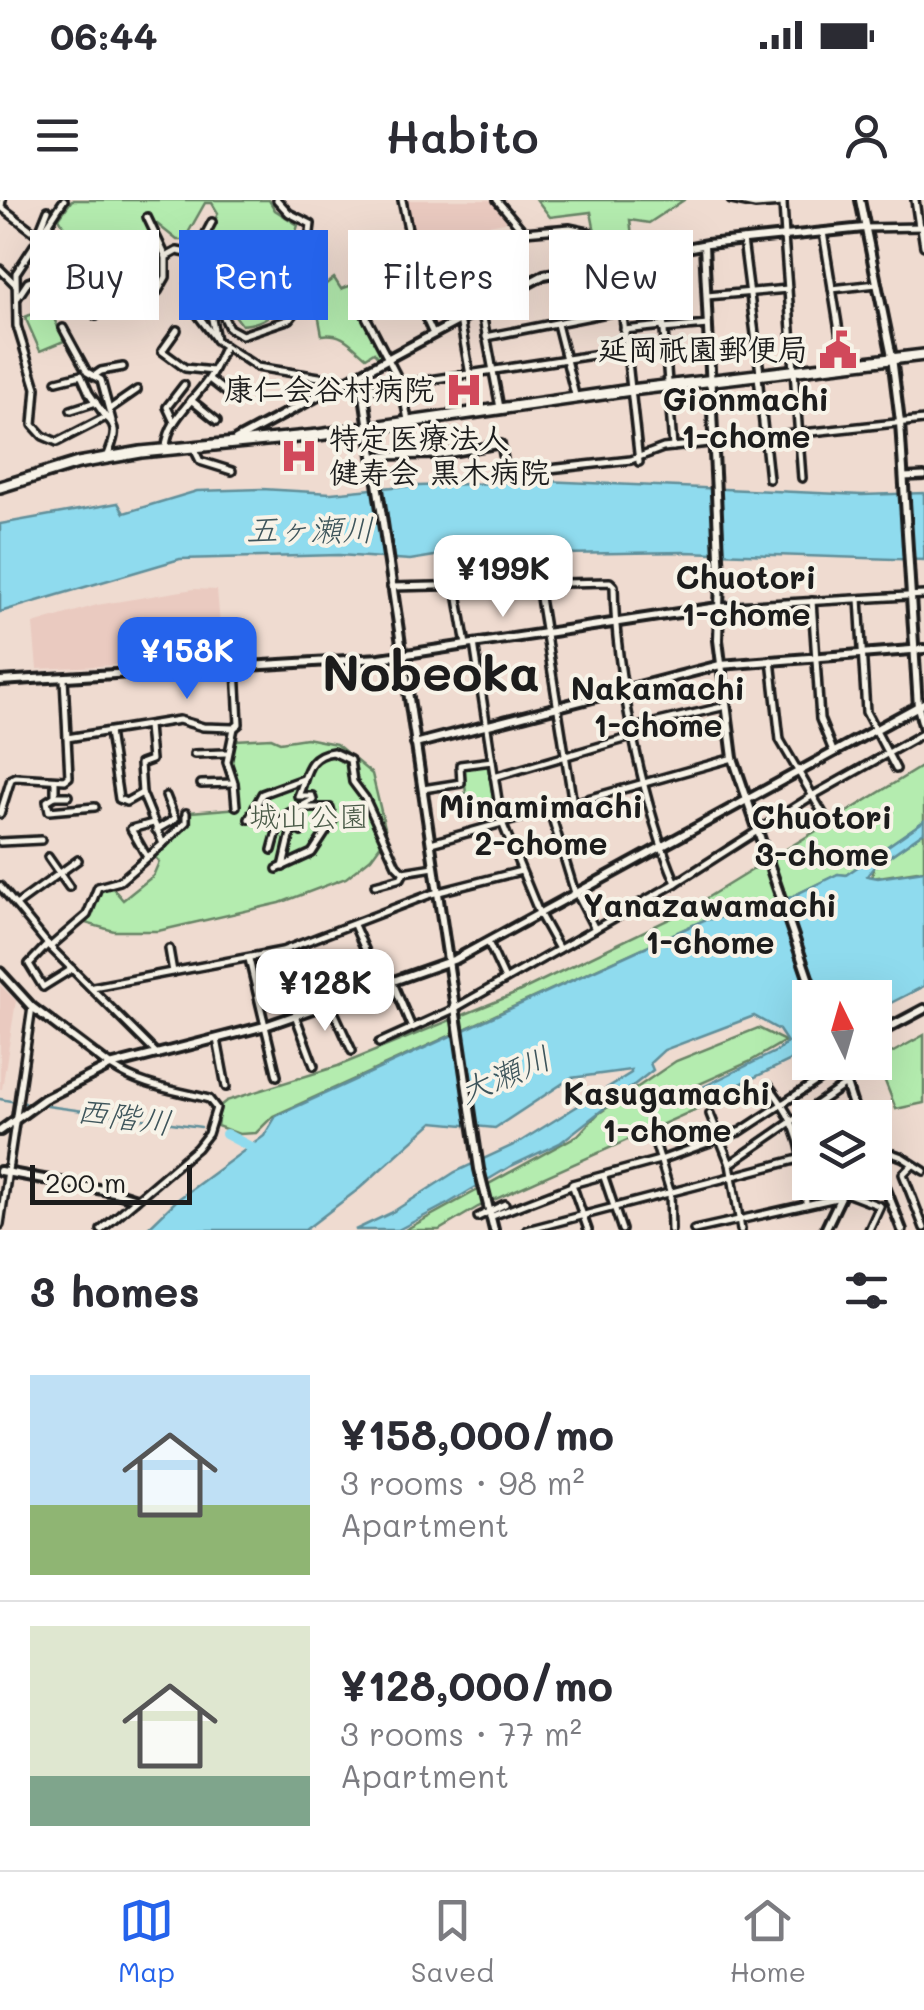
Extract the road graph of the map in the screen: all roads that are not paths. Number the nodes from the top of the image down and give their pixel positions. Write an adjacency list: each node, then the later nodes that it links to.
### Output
1 (2, 200): 20 (street)
2 (64, 200): 16 (street)
3 (277, 200): 57 (street)
4 (402, 200): 18 (street)
5 (497, 200): 19 (street)
6 (730, 200): 9 (street)
7 (860, 200): 14 (street)
8 (914, 200): 13 (street)
9 (783, 202): 22 (street)
10 (48, 210): 15 (street)
11 (147, 218): 29 (street)
12 (212, 222): 17 (street)
13 (921, 227): 14 (street); 26 (street)
14 (864, 228): 21 (street); 32 (street)
15 (42, 230)
16 (44, 230)
17 (208, 230)
18 (408, 230)
19 (580, 230)
20 (30, 231)
21 (822, 232): 22 (street); 36 (street)
22 (784, 236): 23 (street); 35 (street)
23 (743, 240): 24 (street); 37 (street)
24 (704, 244): 25 (street); 38 (street)
25 (693, 246)
26 (924, 246)
27 (30, 250): 33 (street)
28 (179, 251): 29 (street)
29 (166, 257): 34 (street)
30 (0, 269): 33 (street)
31 (30, 281): 39 (street)
32 (877, 284): 36 (street); 61 (street)
33 (16, 287): 39 (street)
34 (159, 288)
35 (788, 289): 37 (street); 66 (street)
36 (832, 289): 64 (street)
37 (750, 292): 38 (street); 69 (street)
38 (707, 296): 50 (street)
39 (16, 300): 90 (street)
40 (204, 320): 57 (street)
41 (367, 320): 62 (street)
42 (427, 320): 55 (street)
43 (458, 320): 55 (street)
44 (460, 320): 71 (street)
45 (482, 320): 56 (street)
46 (571, 320): 49 (street)
47 (623, 320): 54 (street)
48 (663, 320): 51 (street)
49 (556, 323): 56 (street); 63 (street)
50 (708, 325): 51 (street); 74 (street)
51 (663, 327): 54 (street); 79 (street)
52 (63, 328): 72 (street)
53 (177, 330): 67 (street)
54 (624, 330): 59 (street)
55 (433, 334): 62 (street)
56 (486, 337): 68 (street)
57 (216, 340): 58 (street)
58 (224, 348): 67 (street); 76 (street)
59 (626, 350): 63 (street); 82 (street)
60 (924, 356): 61 (highway)
61 (892, 357): 64 (highway); 95 (street)
62 (390, 358): 70 (street); 77 (street)
63 (566, 360): 68 (street); 84 (street)
64 (844, 363): 66 (highway)
65 (122, 367): 72 (street)
66 (794, 369): 69 (highway); 99 (street)
67 (213, 371): 73 (street)
68 (493, 372): 71 (street); 89 (street)
69 (759, 374): 74 (highway); 100 (street)
70 (361, 375): 76 (street); 81 (street)
71 (470, 375): 77 (street)
72 (94, 376): 87 (street)
73 (208, 379): 83 (street); 85 (street)
74 (711, 380): 79 (highway); 102 (street)
75 (57, 381): 86 (street)
76 (348, 381): 97 (street)
77 (401, 384): 81 (street); 96 (street)
78 (184, 385): 94 (street)
79 (668, 385): 82 (highway); 104 (street)
80 (137, 390): 87 (street)
81 (364, 390): 98 (street)
82 (631, 390): 84 (highway); 110 (street)
83 (227, 393)
84 (576, 398): 89 (highway)
85 (191, 400): 93 (street); 94 (street)
86 (96, 402): 88 (street); 90 (street)
87 (111, 408): 90 (street)
88 (71, 410)
89 (501, 410): 91 (highway)
90 (109, 419): 109 (street)
91 (436, 420): 96 (highway); 107 (street)
92 (924, 420): 95 (street)
93 (218, 421)
94 (174, 422): 106 (street)
95 (900, 422): 99 (street); 115 (street)
96 (408, 424): 98 (highway)
97 (261, 428): 101 (street); 103 (street)
98 (370, 429): 101 (highway); 108 (street)
99 (799, 434): 100 (street); 114 (street)
100 (765, 437): 102 (street); 113 (street)
101 (257, 442): 103 (highway)
102 (713, 443): 104 (street); 124 (street)
103 (214, 447): 105 (highway)
104 (673, 447): 110 (street)
105 (194, 448): 106 (highway); 111 (street)
106 (166, 450): 109 (highway)
107 (440, 455): 108 (street); 110 (street)
108 (374, 456): 118 (street)
109 (107, 458): 116 (highway)
110 (640, 458)
111 (232, 472)
112 (924, 476): 115 (street)
113 (768, 478)
114 (802, 478)
115 (904, 479): 120 (street)
116 (0, 488)
117 (538, 584): 119 (street); 125 (street); 126 (street)
118 (391, 587): 119 (street); 130 (street)
119 (456, 587): 127 (street)
120 (912, 595): 121 (street); 122 (street); 128 (street)
121 (924, 595)
122 (859, 598): 123 (street); 129 (street)
123 (812, 601): 124 (street); 131 (street)
124 (718, 607): 125 (street); 133 (street)
125 (614, 622): 126 (street); 137 (street)
126 (546, 632): 127 (street); 140 (street)
127 (470, 644): 130 (street); 142 (street)
128 (919, 649): 129 (street); 138 (street)
129 (862, 653): 131 (street); 144 (street)
130 (402, 655): 134 (street); 149 (street)
131 (816, 656): 132 (street); 150 (street)
132 (771, 660): 133 (street); 158 (street)
133 (720, 666): 137 (street); 139 (street)
134 (236, 668): 135 (street); 143 (street)
135 (64, 678): 136 (street); 148 (street)
136 (0, 681)
137 (626, 689): 140 (street); 147 (street)
138 (921, 705): 144 (street); 145 (street)
139 (726, 706): 147 (street); 155 (street)
140 (558, 707): 142 (street); 154 (street)
141 (148, 726): 143 (street); 146 (street); 166 (street)
142 (486, 726): 149 (street); 156 (street)
143 (234, 728): 152 (street)
144 (874, 729): 150 (street); 151 (street)
145 (924, 731): 151 (street)
146 (109, 732): 148 (street); 166 (street)
147 (634, 732): 154 (street); 163 (street)
148 (68, 738): 161 (street)
149 (415, 744): 165 (street)
150 (834, 751): 158 (street)
151 (887, 752): 157 (street); 170 (street)
152 (228, 753): 153 (street); 162 (street)
153 (194, 754)
154 (566, 756): 159 (street); 172 (street)
155 (732, 758): 163 (street); 171 (street)
156 (492, 761): 159 (street); 165 (street)
157 (896, 769)
158 (796, 772): 170 (street); 171 (street)
159 (494, 778): 181 (street)
160 (303, 779): 175 (street); 180 (street); 196 (street)
161 (55, 780): 167 (street); 178 (street)
162 (234, 783): 164 (street); 173 (street)
163 (646, 783): 172 (street); 189 (street)
164 (201, 784)
165 (422, 789): 188 (street)
166 (142, 793): 182 (street)
167 (55, 796): 168 (street); 174 (street)
168 (68, 796)
169 (166, 796): 182 (street)
170 (812, 796): 179 (street); 184 (street)
171 (747, 799): 184 (street); 189 (street)
172 (573, 804): 176 (street)
173 (236, 806)
174 (95, 807)
175 (288, 811): 183 (street); 190 (street)
176 (550, 811): 181 (street); 202 (street)
177 (186, 813): 187 (street)
178 (0, 814)
179 (825, 817)
180 (249, 819)
181 (502, 824): 188 (street); 195 (street)
182 (155, 826): 187 (street); 192 (street)
183 (301, 832)
184 (757, 833): 198 (street); 218 (street)
185 (41, 840): 186 (street)
186 (0, 842)
187 (164, 844): 192 (street)
188 (431, 844): 194 (street)
189 (660, 846): 198 (street); 202 (street)
190 (272, 850)
191 (48, 857): 197 (street)
192 (146, 857): 209 (street)
193 (78, 860): 197 (street)
194 (434, 867): 196 (street); 203 (street)
195 (521, 871): 203 (street); 205 (street)
196 (404, 872): 199 (street)
197 (60, 874): 201 (street); 204 (street)
198 (676, 883): 207 (street)
199 (374, 885)
200 (0, 886): 204 (street)
201 (70, 888)
202 (576, 892): 205 (street); 207 (street)
203 (438, 893): 206 (street); 213 (street)
204 (16, 905): 209 (street)
205 (539, 913): 208 (street); 211 (street)
206 (354, 925): 212 (street); 220 (street)
207 (595, 928): 211 (street)
208 (488, 942): 213 (street); 217 (street)
209 (49, 946): 214 (street); 214 (street)
210 (169, 949): 216 (street)
211 (559, 949): 217 (street)
212 (248, 959): 216 (street); 227 (street)
213 (449, 961): 219 (street); 225 (street)
214 (72, 969): 221 (street)
215 (0, 972): 223 (street)
216 (173, 972): 221 (street)
217 (504, 980): 225 (street)
218 (809, 980)
219 (394, 983): 220 (street); 229 (street)
220 (380, 985): 222 (street)
221 (93, 988): 233 (street)
222 (330, 1003): 226 (street); 232 (street)
223 (32, 1007): 234 (street); 246 (street)
224 (924, 1009): 228 (street)
225 (456, 1011): 229 (street); 273 (street)
226 (295, 1016): 227 (street); 235 (street)
227 (265, 1026): 230 (street); 236 (street)
228 (892, 1026)
229 (412, 1028): 231 (street)
230 (218, 1039): 233 (street); 241 (street)
231 (379, 1043)
232 (352, 1051)
233 (158, 1055): 234 (street)
234 (110, 1066): 246 (street); 263 (street)
235 (314, 1066)
236 (277, 1076)
237 (816, 1080): 244 (street)
238 (845, 1080): 239 (street)
239 (846, 1084): 242 (street); 243 (street)
240 (769, 1086): 244 (street)
241 (226, 1087)
242 (824, 1100)
243 (851, 1100)
244 (782, 1102): 247 (street); 250 (street)
245 (710, 1114): 250 (street)
246 (16, 1119): 249 (street); 257 (street)
247 (792, 1120)
248 (792, 1123): 255 (street)
249 (0, 1132)
250 (719, 1139): 253 (street); 255 (street)
251 (654, 1140): 253 (street)
252 (892, 1153): 256 (street)
253 (662, 1160): 260 (street); 262 (street)
254 (792, 1161): 259 (street)
255 (730, 1164): 259 (street)
256 (912, 1165): 258 (street); 278 (street)
257 (4, 1172): 263 (street); 277 (street)
258 (924, 1172)
259 (732, 1175): 262 (street); 276 (street)
260 (604, 1177): 261 (street); 272 (street)
261 (572, 1186): 273 (street); 274 (street)
262 (670, 1191): 272 (street); 284 (street)
263 (136, 1200): 279 (street)
264 (806, 1200): 270 (street)
265 (820, 1200): 270 (street)
266 (839, 1200): 287 (street)
267 (862, 1200): 271 (street)
268 (890, 1200): 271 (street); 289 (street)
269 (505, 1204): 273 (street)
270 (806, 1204): 276 (street)
271 (878, 1205): 288 (street)
272 (613, 1206): 274 (street); 283 (street)
273 (489, 1213): 275 (street); 280 (street)
274 (584, 1214): 281 (street); 282 (street)
275 (478, 1217)
276 (739, 1218): 285 (street); 286 (street)
277 (0, 1225)
278 (924, 1228)
279 (102, 1230)
280 (494, 1230)
281 (527, 1230)
282 (588, 1230)
283 (622, 1230)
284 (671, 1230)
285 (694, 1230)
286 (741, 1230)
287 (825, 1230)
288 (869, 1230)
289 (902, 1230)

